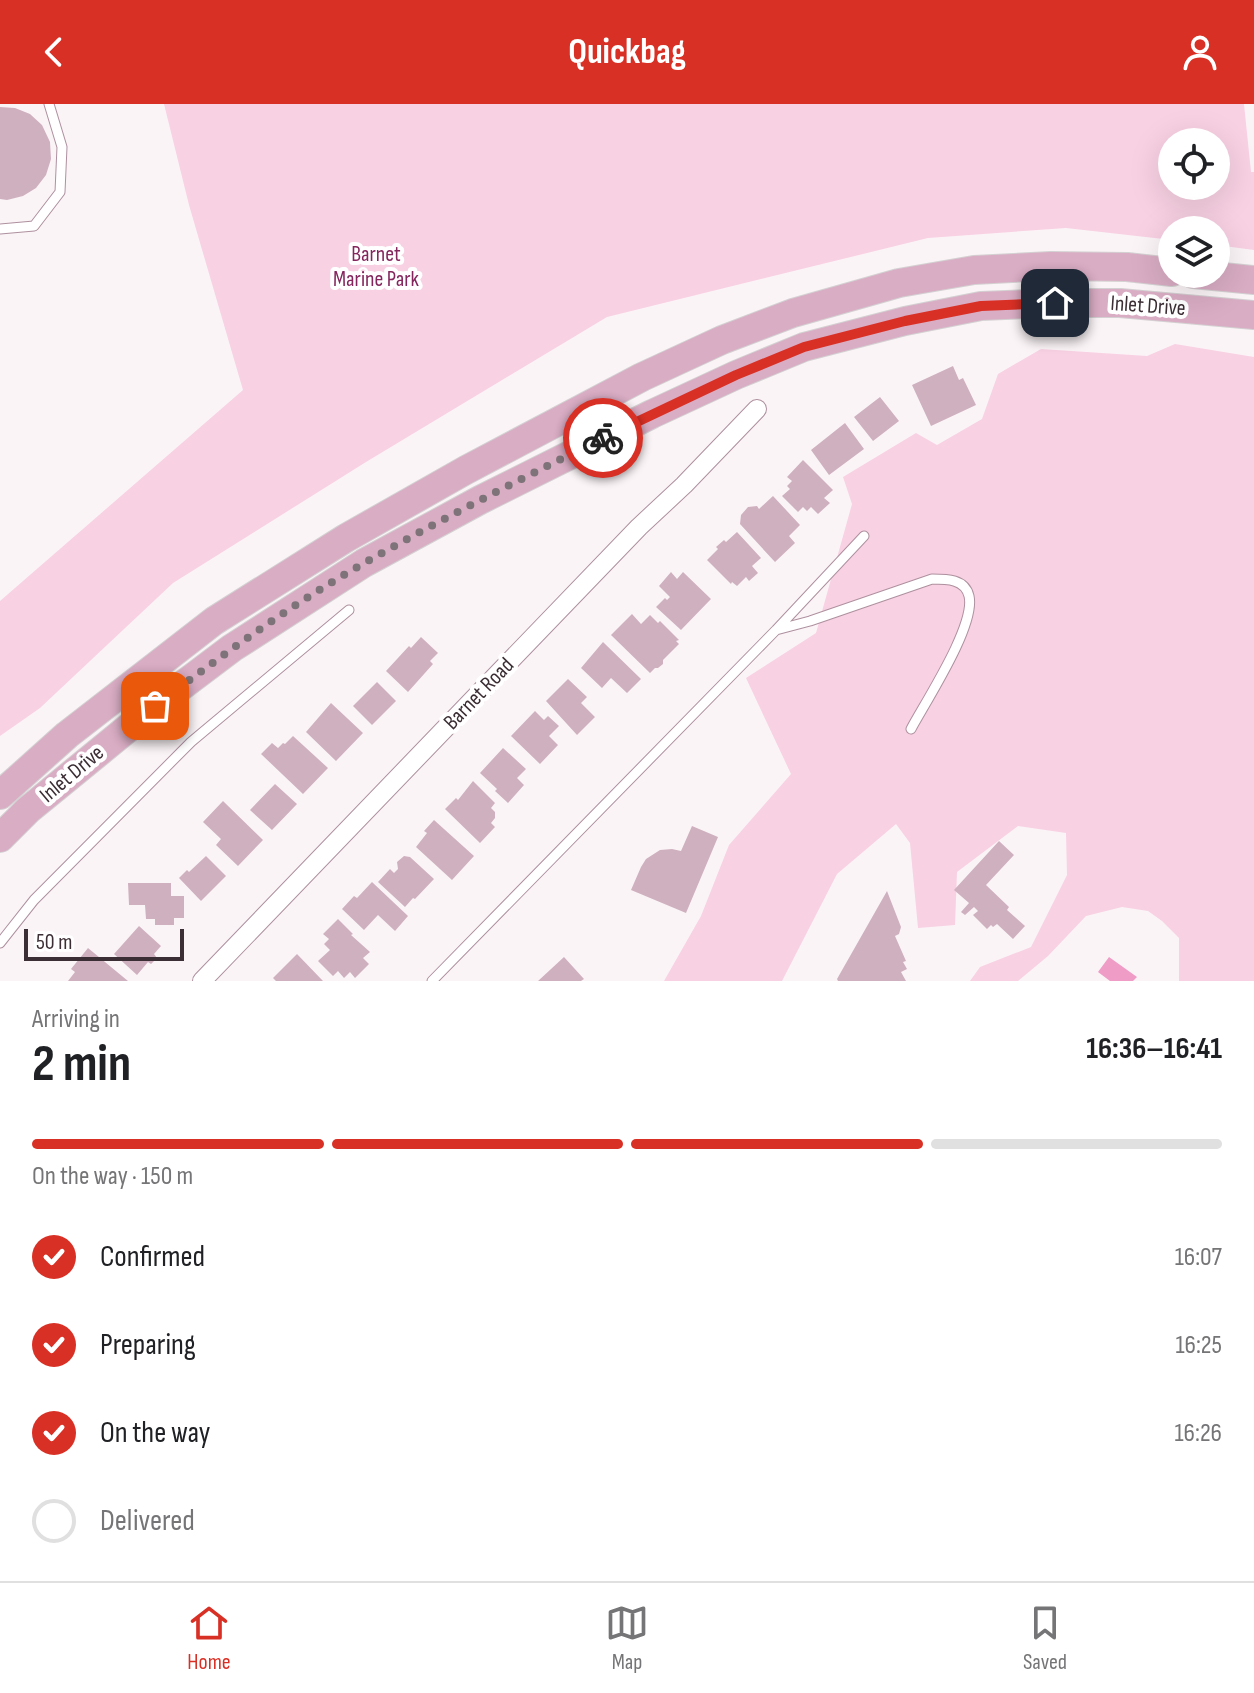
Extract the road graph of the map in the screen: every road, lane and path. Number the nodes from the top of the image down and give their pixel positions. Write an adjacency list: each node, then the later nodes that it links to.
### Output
1 (49, 104): 2 (lane)
2 (0, 229)
3 (1158, 270): 12 (main road, Inlet Drive)
4 (1230, 278): 5 (main road, Inlet Drive)
5 (1250, 280)
6 (1250, 314): 13 (main road, Inlet Drive)
7 (757, 409): 15 (street, Barnet Road)
8 (864, 536): 10 (lane)
9 (349, 610): 14 (lane)
10 (776, 630): 11 (lane); 16 (lane)
11 (911, 729)
12 (0, 795)
13 (0, 838)
14 (0, 943)
15 (202, 981)
16 (432, 981)

